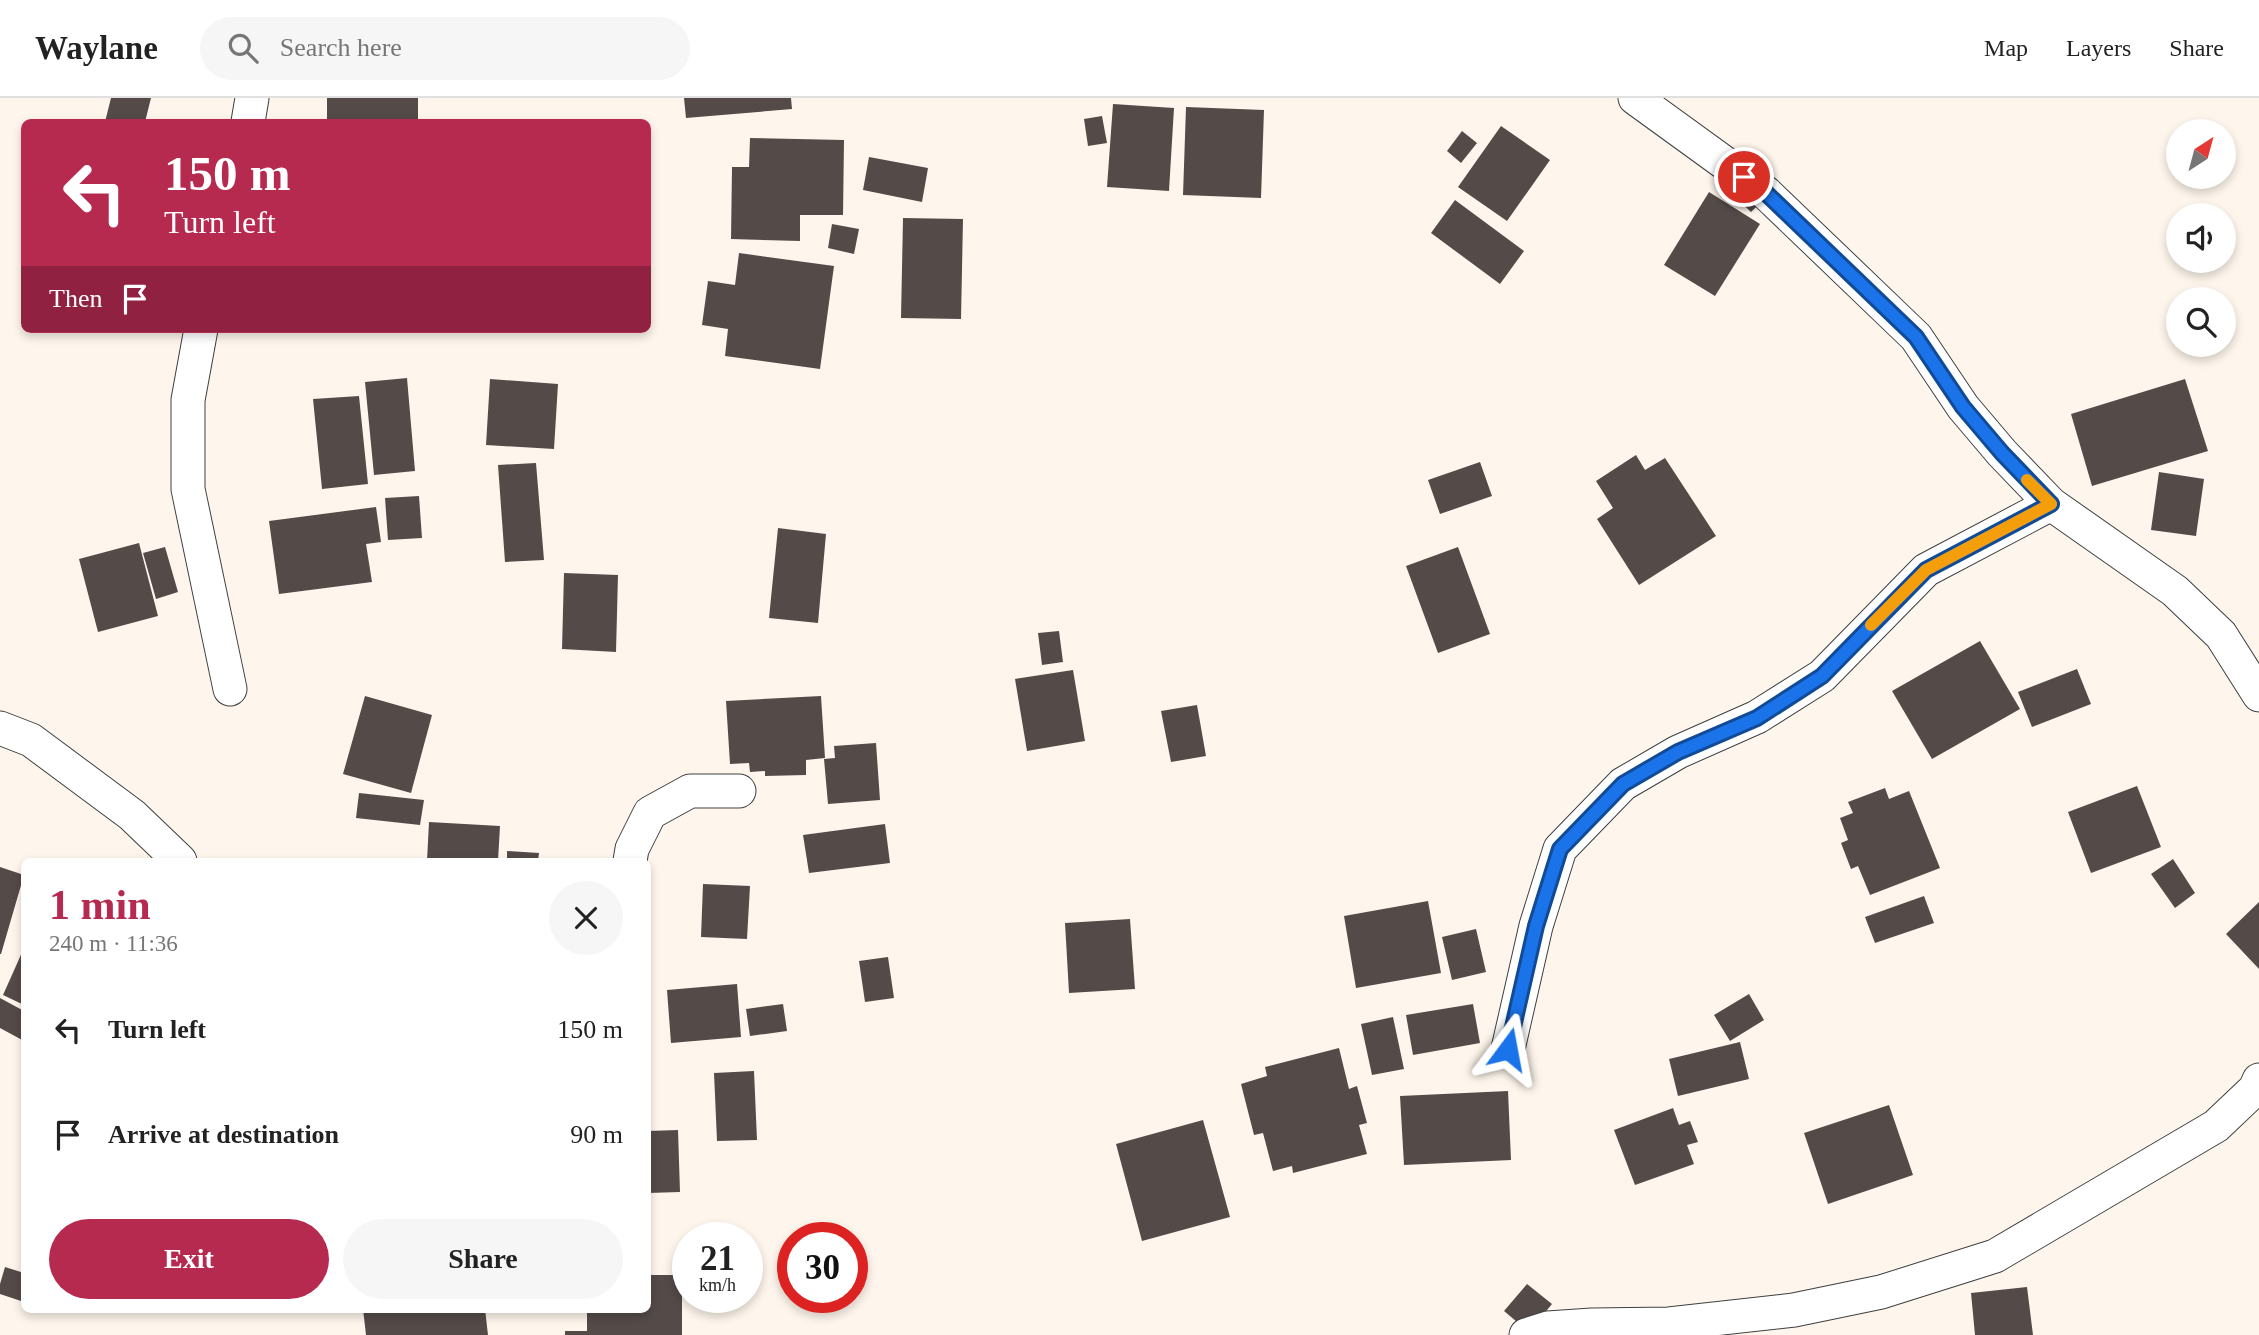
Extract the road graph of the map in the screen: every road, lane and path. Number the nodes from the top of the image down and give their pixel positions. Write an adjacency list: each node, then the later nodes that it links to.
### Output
1 (252, 98): 3 (street)
2 (1635, 98): 5 (street)
3 (248, 119)
4 (200, 333): 6 (street)
5 (2051, 504): 7 (street); 12 (street)
6 (230, 689)
7 (2259, 695)
8 (0, 728): 10 (street)
9 (739, 791): 11 (street)
10 (177, 858)
11 (630, 858)
12 (1508, 1049)
13 (2259, 1080): 14 (street)
14 (1794, 1322): 15 (street)
15 (1527, 1335)

